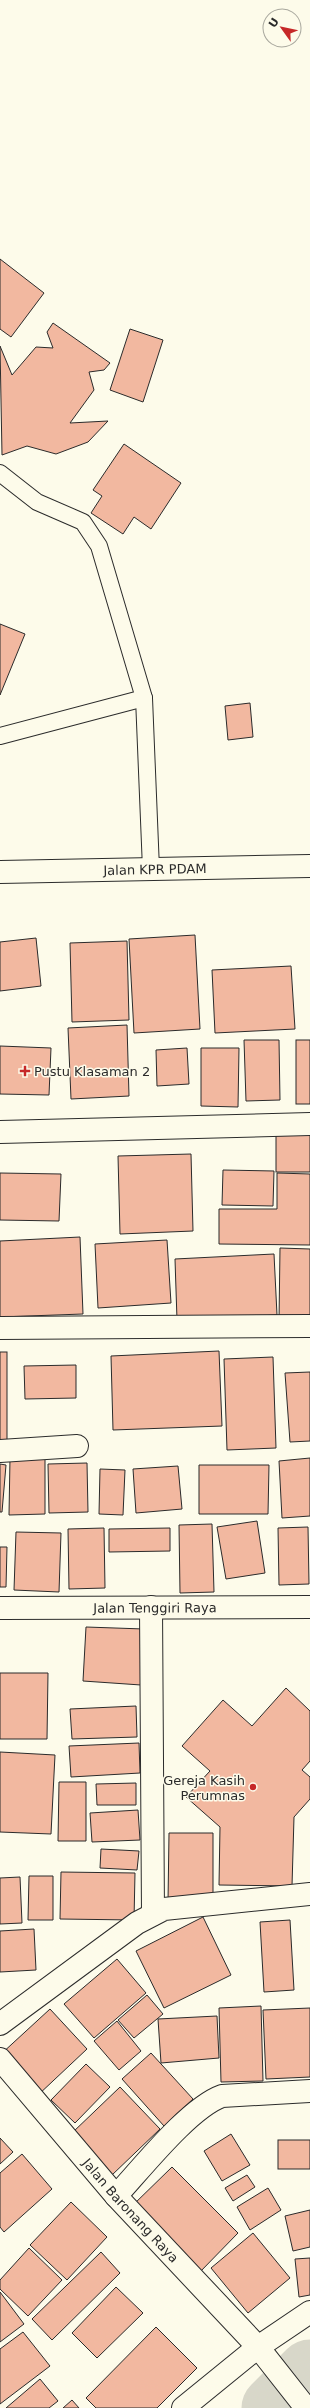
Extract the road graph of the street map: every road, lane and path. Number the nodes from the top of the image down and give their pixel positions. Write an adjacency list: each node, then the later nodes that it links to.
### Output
1 (0, 473): 2 (lane)
2 (144, 698): 3 (lane); 5 (lane)
3 (0, 736)
4 (310, 866): 5 (street, Jalan KPR PDAM)
5 (151, 869): 6 (street, Jalan KPR PDAM)
6 (0, 872)
7 (310, 1124): 8 (street)
8 (0, 1132)
9 (310, 1326): 10 (street)
10 (0, 1328)
11 (77, 1446): 12 (street)
12 (0, 1451)
13 (151, 1607): 14 (street, Jalan Tenggiri Raya); 15 (street, Jalan Tenggiri Raya); 17 (street)
14 (310, 1607)
15 (0, 1608)
16 (310, 1894): 17 (street)
17 (153, 1914): 18 (street)
18 (0, 2024)
19 (0, 2059): 21 (street, Jalan Baronang Raya)
20 (310, 2091): 21 (street)
21 (116, 2196): 23 (street, Jalan Baronang Raya)
22 (310, 2312): 23 (street)
23 (262, 2352): 24 (street); 25 (street, Jalan Baronang Raya)
24 (183, 2408)
25 (306, 2408)

